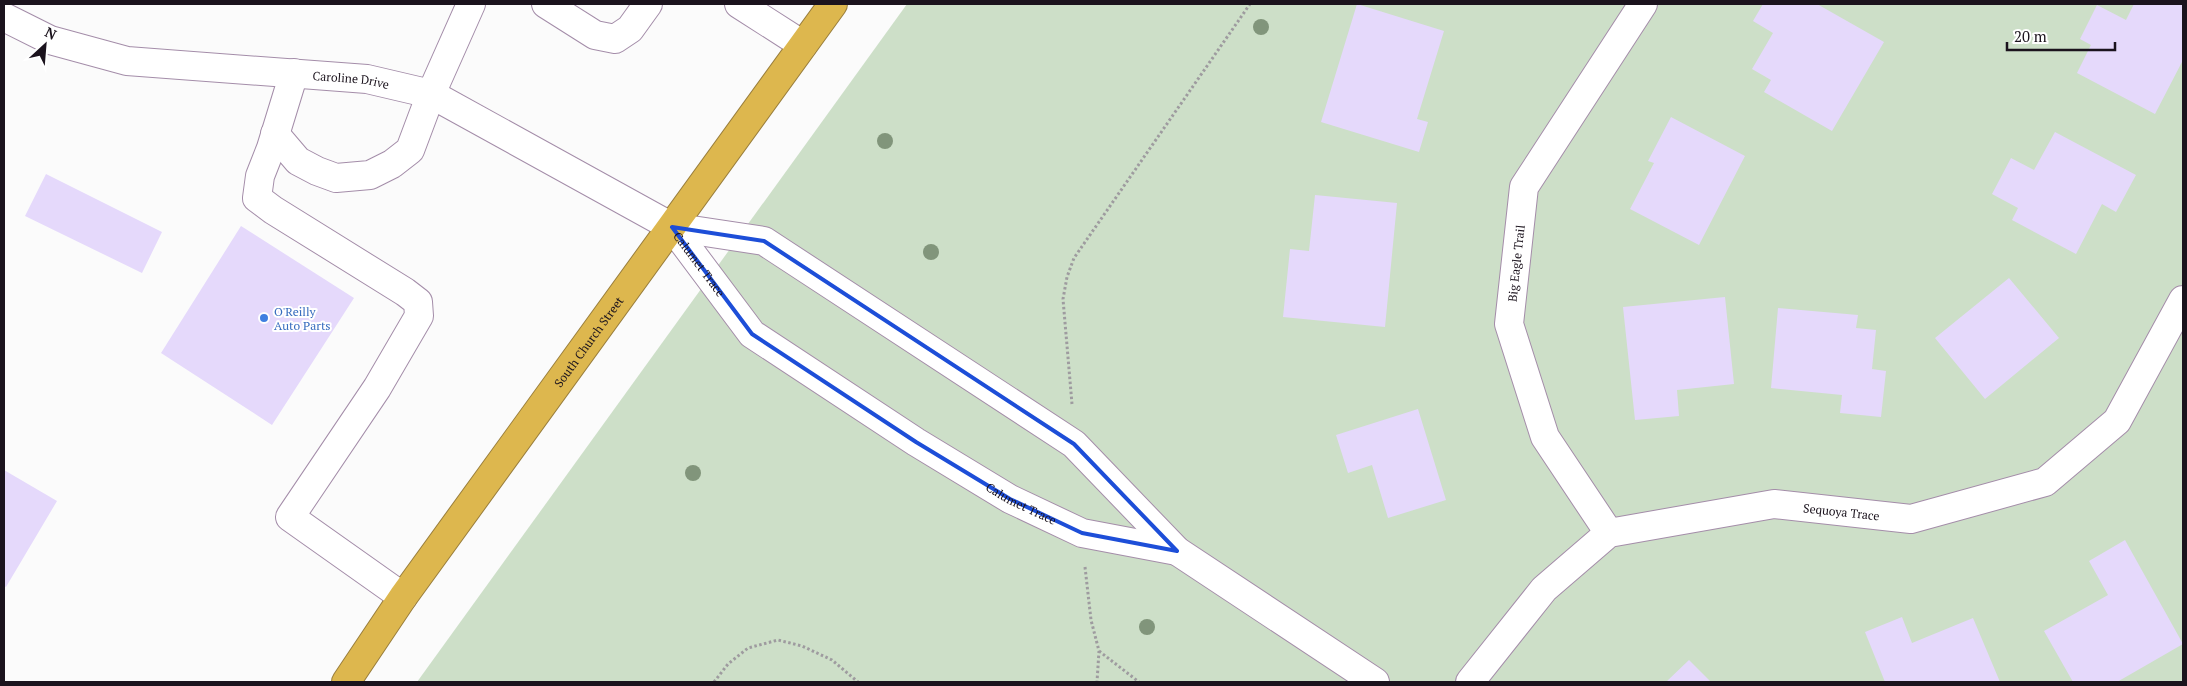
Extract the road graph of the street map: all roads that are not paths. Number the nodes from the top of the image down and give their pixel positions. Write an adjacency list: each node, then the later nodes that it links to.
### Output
1 (470, 4): 10 (street)
2 (546, 4): 3 (street)
3 (648, 4)
4 (739, 4): 8 (street)
5 (833, 4): 8 (highway, South Church Street)
6 (1643, 4): 14 (street, Big Eagle Trail)
7 (4, 17): 9 (street, Caroline Drive)
8 (803, 45): 12 (highway, South Church Street)
9 (294, 73): 10 (street, Caroline Drive); 11 (street)
10 (431, 94): 11 (street); 12 (street, Caroline Drive)
11 (275, 134): 16 (street)
12 (672, 227): 15 (street, Calumet Trace); 15 (street, Calumet Trace); 16 (highway, South Church Street)
13 (2183, 300): 14 (street, Sequoya Trace)
14 (1609, 533): 19 (street)
15 (1177, 551): 18 (street, Calumet Trace)
16 (403, 597): 17 (highway, South Church Street)
17 (346, 682)
18 (1375, 682)
19 (1470, 682)

